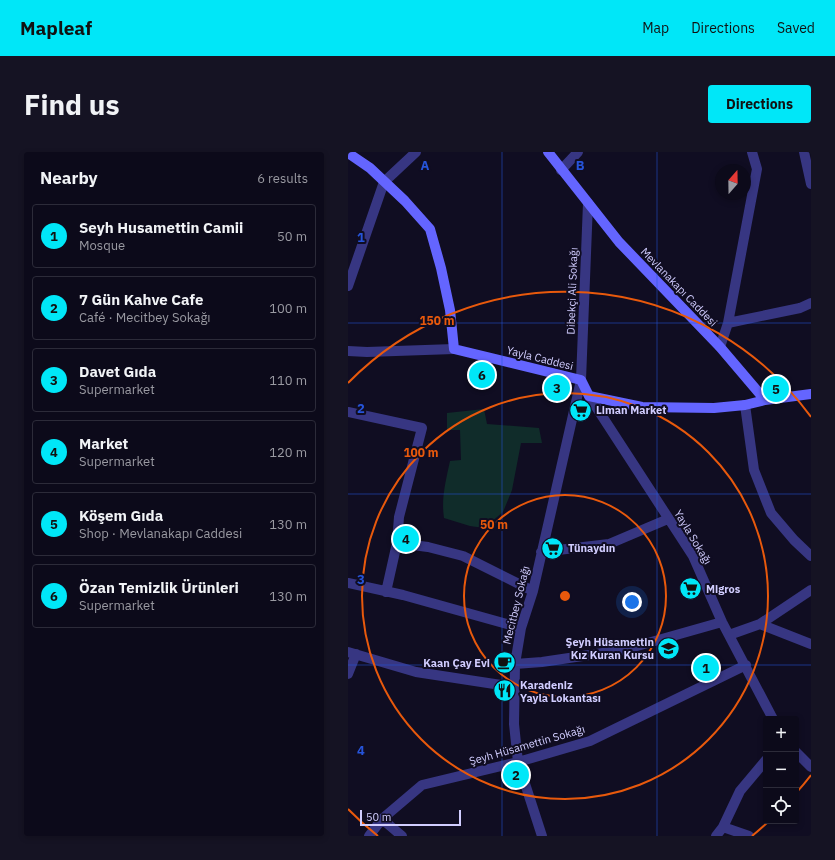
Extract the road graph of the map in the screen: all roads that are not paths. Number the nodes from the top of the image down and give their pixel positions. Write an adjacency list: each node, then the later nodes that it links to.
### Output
1 (416, 152): 8 (street)
2 (548, 152): 7 (street, Mevlanakapı Caddesi)
3 (578, 152): 7 (street)
4 (752, 152): 13 (street)
5 (804, 152): 9 (street)
6 (350, 158): 8 (street)
7 (561, 170): 10 (street, Mevlanakapı Caddesi)
8 (384, 182): 11 (street); 15 (street)
9 (811, 184)
10 (588, 203): 14 (street, Mevlanakapı Caddesi); 17 (street, Dibekçi Ali Sokağı)
11 (348, 286)
12 (811, 303): 13 (street)
13 (728, 323): 14 (street)
14 (720, 347): 20 (street, Mevlanakapı Caddesi)
15 (454, 349): 16 (street, Yayla Caddesi); 17 (street, Yayla Caddesi)
16 (348, 352)
17 (581, 380): 19 (street, Yayla Caddesi); 25 (street, Meсitbey Sokağı)
18 (811, 394): 20 (street)
19 (589, 396): 21 (street); 23 (street, Yayla Sokağı)
20 (765, 400): 21 (street)
21 (745, 405): 26 (street)
22 (348, 412): 24 (street)
23 (668, 519): 25 (street); 31 (street, Yayla Sokağı)
24 (397, 543): 29 (street); 30 (street)
25 (541, 552): 29 (street, Meсitbey Sokağı)
26 (811, 556)
27 (348, 583): 30 (street)
28 (811, 590): 32 (street)
29 (533, 591): 33 (street, Meсitbey Sokağı)
30 (386, 592): 33 (street)
31 (722, 622): 34 (street, Yayla Sokağı); 37 (street)
32 (760, 624): 34 (street); 35 (street)
33 (521, 628): 37 (street, Meсitbey Sokağı)
34 (729, 635): 38 (street, Yayla Sokağı)
35 (811, 644)
36 (352, 653): 39 (street); 40 (street)
37 (515, 664): 40 (street, Meсitbey Sokağı)
38 (746, 666): 41 (street, Yayla Sokağı); 43 (street, Şeyh Hüsamettin Sokağı)
39 (348, 674)
40 (514, 687): 43 (street, Meсitbey Sokağı)
41 (771, 716)
42 (799, 755): 45 (street)
43 (518, 762): 46 (street, Şeyh Hüsamettin Sokağı); 50 (street, Meсitbey Sokağı)
44 (763, 764): 47 (street)
45 (811, 767)
46 (382, 819): 48 (street, Şeyh Hüsamettin Sokağı); 49 (street)
47 (723, 827): 51 (street); 52 (street)
48 (369, 836)
49 (402, 836)
50 (542, 836)
51 (716, 836)
52 (749, 836)

